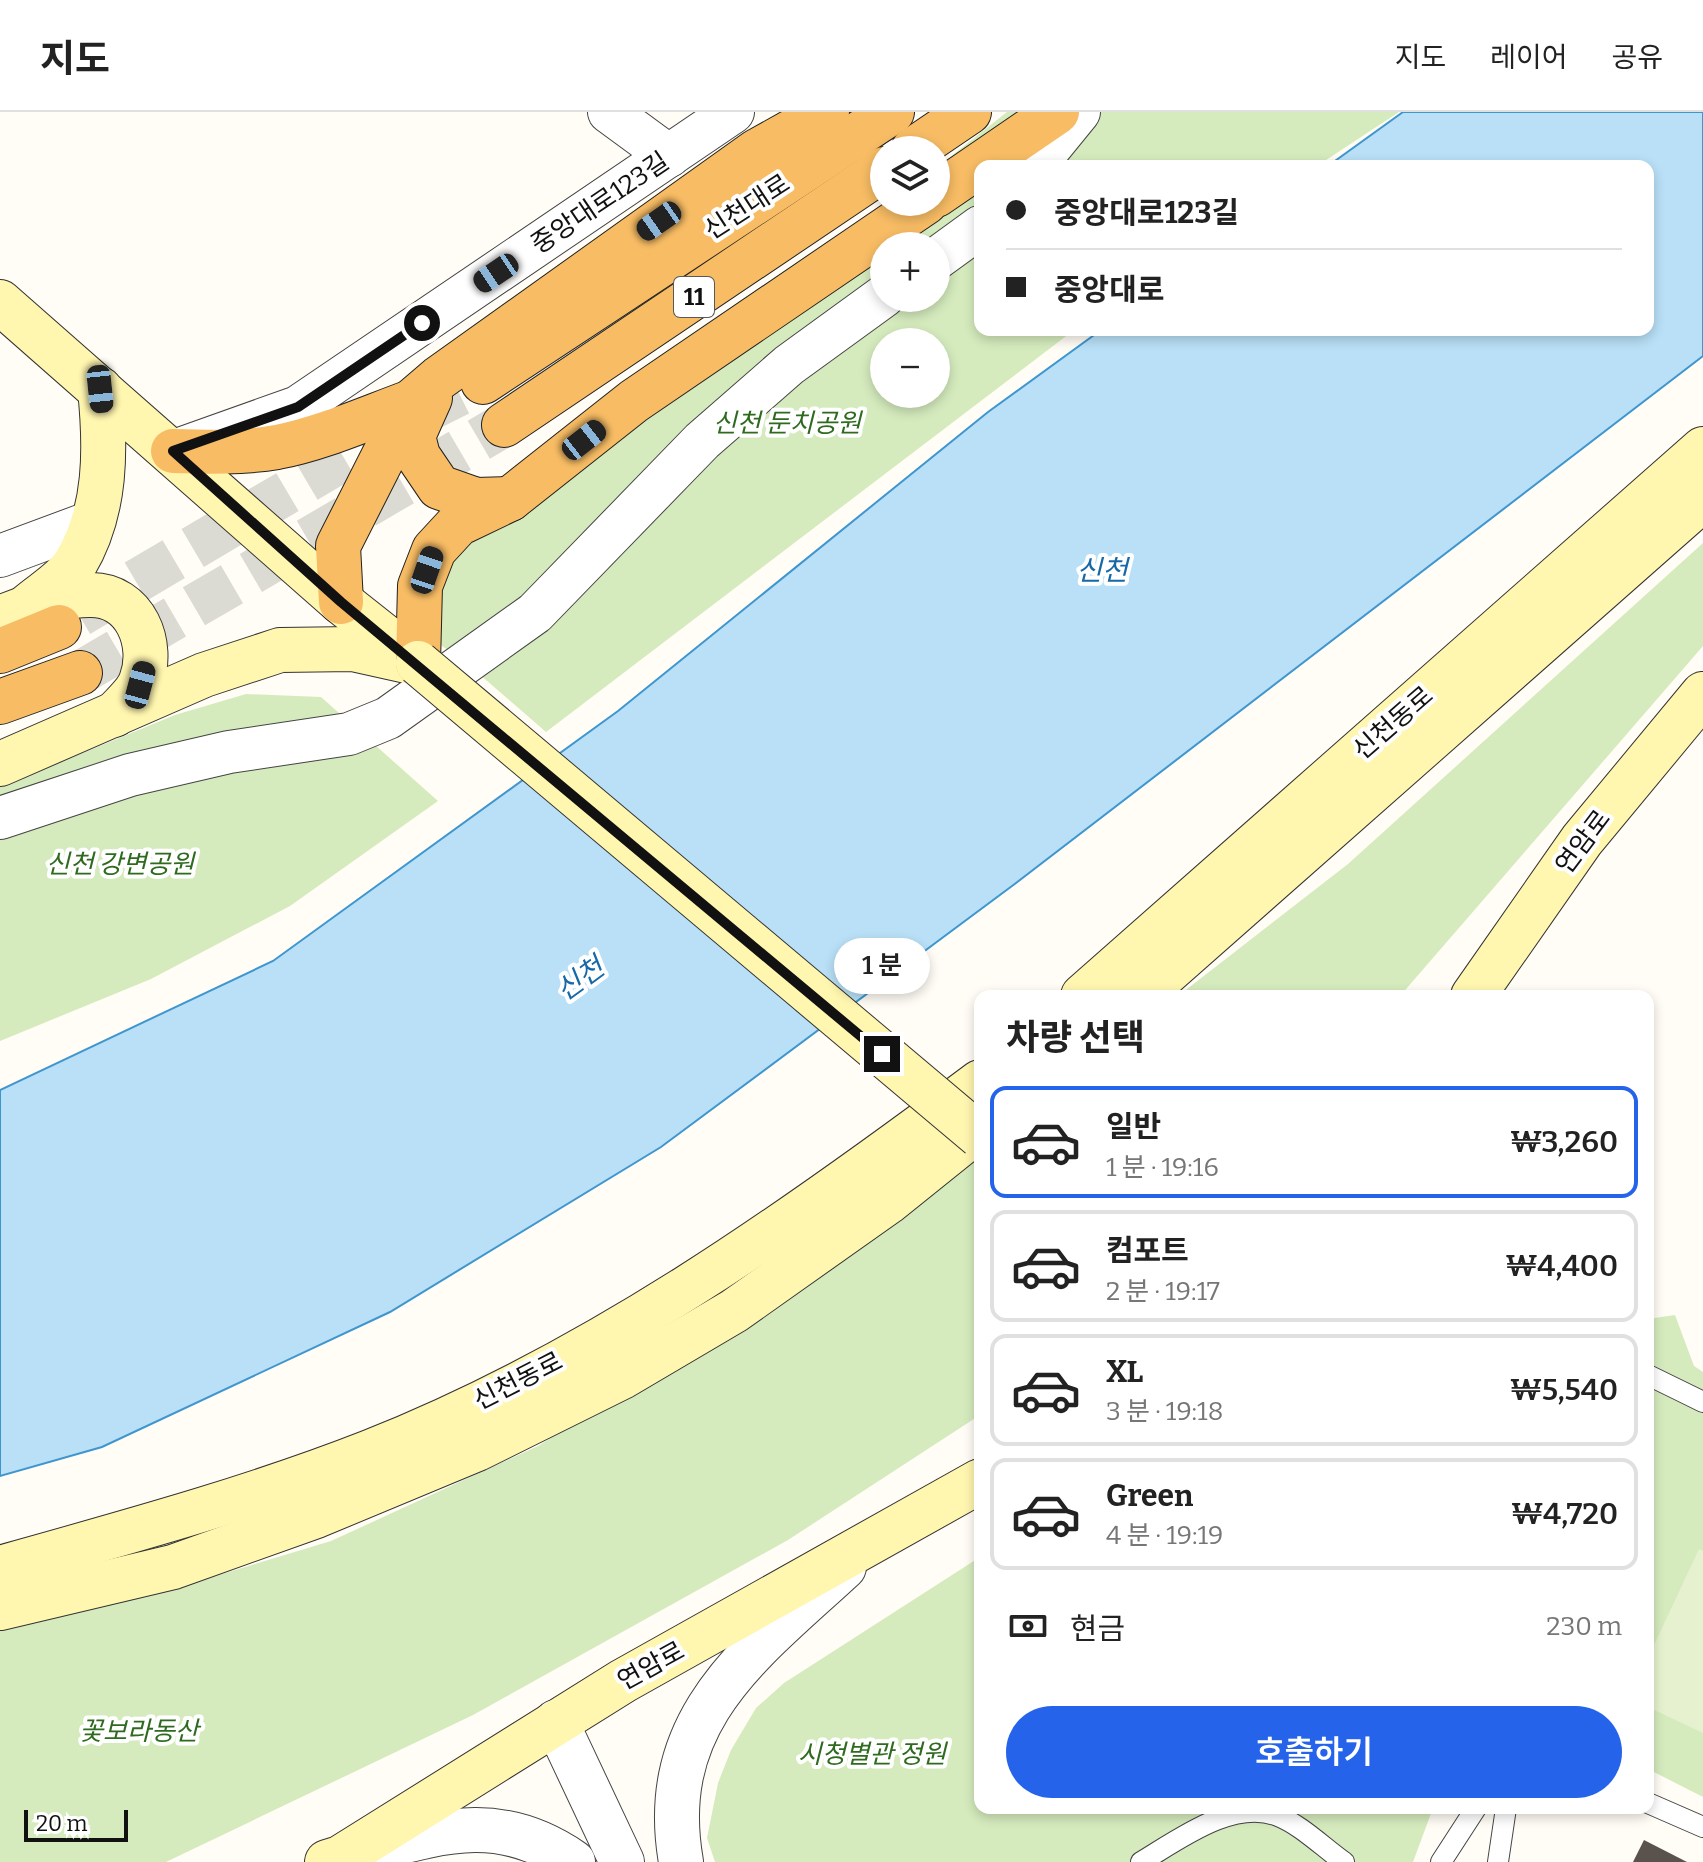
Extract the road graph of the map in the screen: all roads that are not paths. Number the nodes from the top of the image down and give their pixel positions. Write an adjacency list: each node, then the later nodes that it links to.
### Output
1 (609, 112): 9 (street)
2 (733, 112): 9 (street, 중앙대로123길)
3 (827, 112): 22 (highway)
4 (892, 112): 20 (highway, 신천대로 / 11)
5 (969, 112): 8 (highway)
6 (1057, 112): 10 (highway)
7 (1079, 112): 11 (street)
8 (934, 136)
9 (669, 156): 25 (street, 중앙대로123길)
10 (987, 160)
11 (1040, 160)
12 (974, 169): 14 (highway)
13 (870, 178): 23 (highway, 신천대로 / 11)
14 (950, 185)
15 (905, 216): 26 (highway)
16 (974, 231): 17 (street)
17 (950, 249)
18 (0, 302): 21 (main road)
19 (870, 306): 40 (street)
20 (483, 382)
21 (100, 389): 25 (main road); 28 (main road)
22 (425, 390): 25 (highway); 26 (highway); 30 (highway)
23 (504, 425)
24 (1703, 449): 41 (main road, 신천동로)
25 (173, 451): 30 (main road)
26 (510, 499): 33 (highway)
27 (1703, 499): 42 (main road, 신천동로)
28 (94, 521): 29 (street); 31 (main road)
29 (0, 556)
30 (341, 602): 33 (main road)
31 (29, 617): 32 (highway); 37 (main road)
32 (0, 651)
33 (418, 663): 37 (main road); 46 (main road, bridge)
34 (80, 673): 36 (highway)
35 (1703, 694): 43 (main road, 연암로)
36 (0, 702)
37 (114, 715): 39 (main road)
38 (1703, 739): 44 (main road, 연암로)
39 (0, 764)
40 (0, 818)
41 (1090, 990)
42 (1147, 990)
43 (1477, 990)
44 (1493, 990)
45 (974, 1086): 52 (main road, 신천동로)
46 (974, 1131)
47 (974, 1133): 53 (main road, 신천동로)
48 (1654, 1378): 49 (lane)
49 (1703, 1402)
50 (974, 1484): 51 (main road, 연암로)
51 (865, 1547): 54 (main road, 연암로); 64 (street)
52 (0, 1568)
53 (0, 1608)
54 (556, 1722): 61 (main road, 연암로); 63 (street)
55 (1654, 1806): 60 (lane)
56 (1236, 1814): 65 (lane)
57 (1259, 1814): 66 (lane)
58 (1472, 1814): 67 (lane)
59 (1505, 1814): 68 (lane)
60 (1703, 1827)
61 (334, 1860): 62 (street)
62 (573, 1862)
63 (622, 1862)
64 (681, 1862)
65 (1141, 1862)
66 (1344, 1862)
67 (1441, 1862)
68 (1498, 1862)

